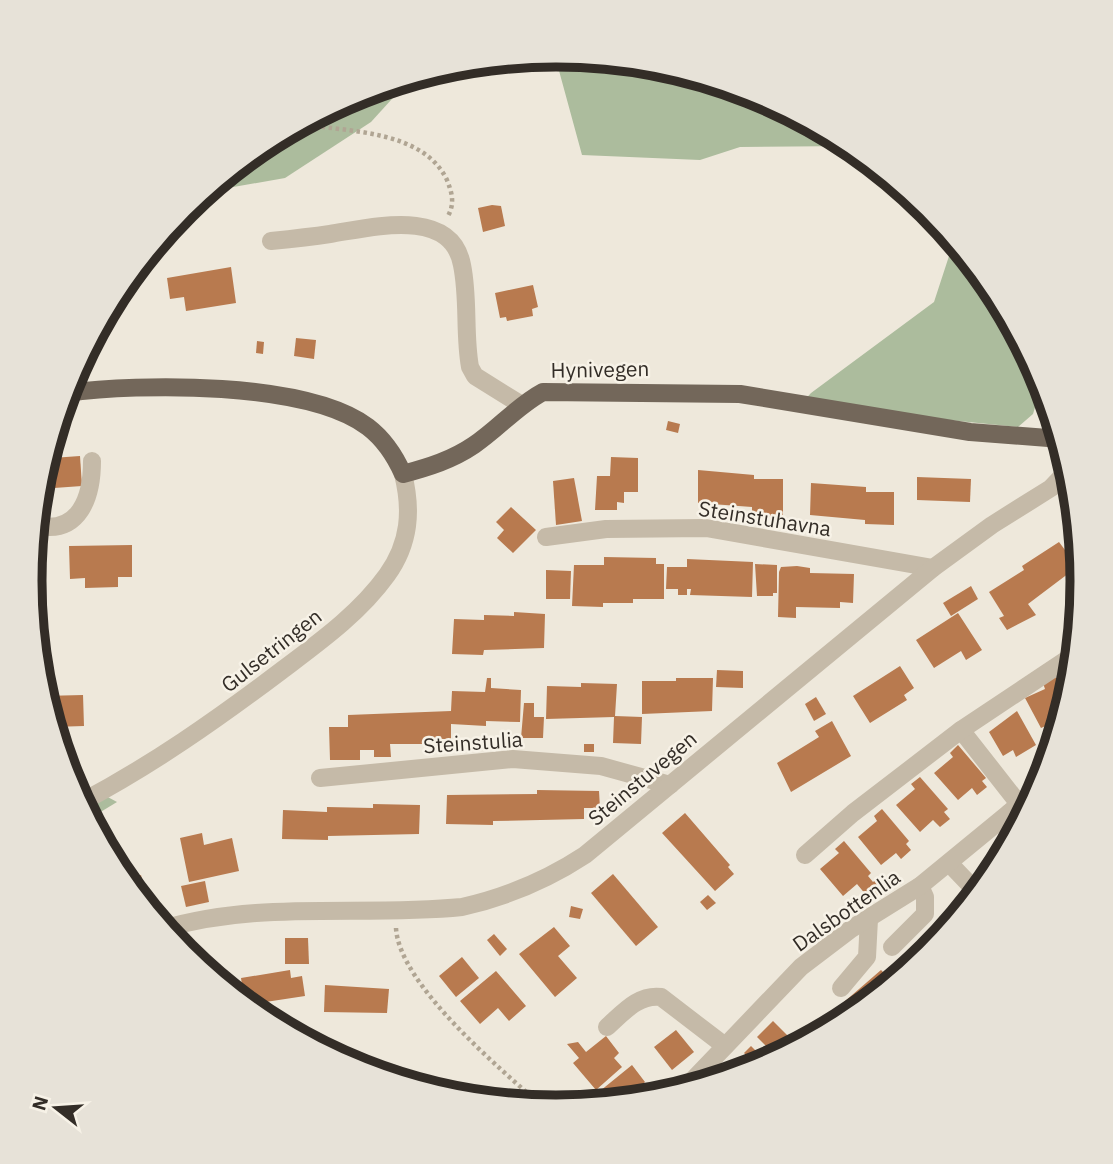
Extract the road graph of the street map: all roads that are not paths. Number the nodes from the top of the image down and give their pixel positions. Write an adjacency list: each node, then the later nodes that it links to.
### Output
1 (271, 241): 3 (street)
2 (78, 392): 6 (main road)
3 (520, 404): 4 (main road, Hynivegen); 6 (main road, Hynivegen)
4 (1050, 438)
5 (92, 461): 8 (street)
6 (403, 474): 15 (street, Gulsetringen)
7 (1060, 478): 10 (street, Steinstuvegen)
8 (45, 527)
9 (546, 537): 10 (street, Steinstuhavna)
10 (933, 568): 14 (street, Steinstuvegen)
11 (1065, 661): 12 (street)
12 (961, 730): 16 (street); 18 (street)
13 (320, 778): 14 (street, Steinstulia)
14 (670, 785): 23 (street, Steinstuvegen)
15 (89, 798)
16 (1016, 815)
17 (1015, 816): 19 (street, Dalsbottenlia)
18 (805, 855)
19 (950, 864): 20 (street, Dalsbottenlia); 21 (street)
20 (920, 886): 22 (street, Dalsbottenlia); 24 (street)
21 (971, 886)
22 (869, 919): 25 (street); 27 (street, Dalsbottenlia)
23 (175, 926)
24 (892, 947)
25 (841, 988)
26 (607, 1027): 27 (street)
27 (725, 1046): 28 (street, Dalsbottenlia)
28 (695, 1077)

